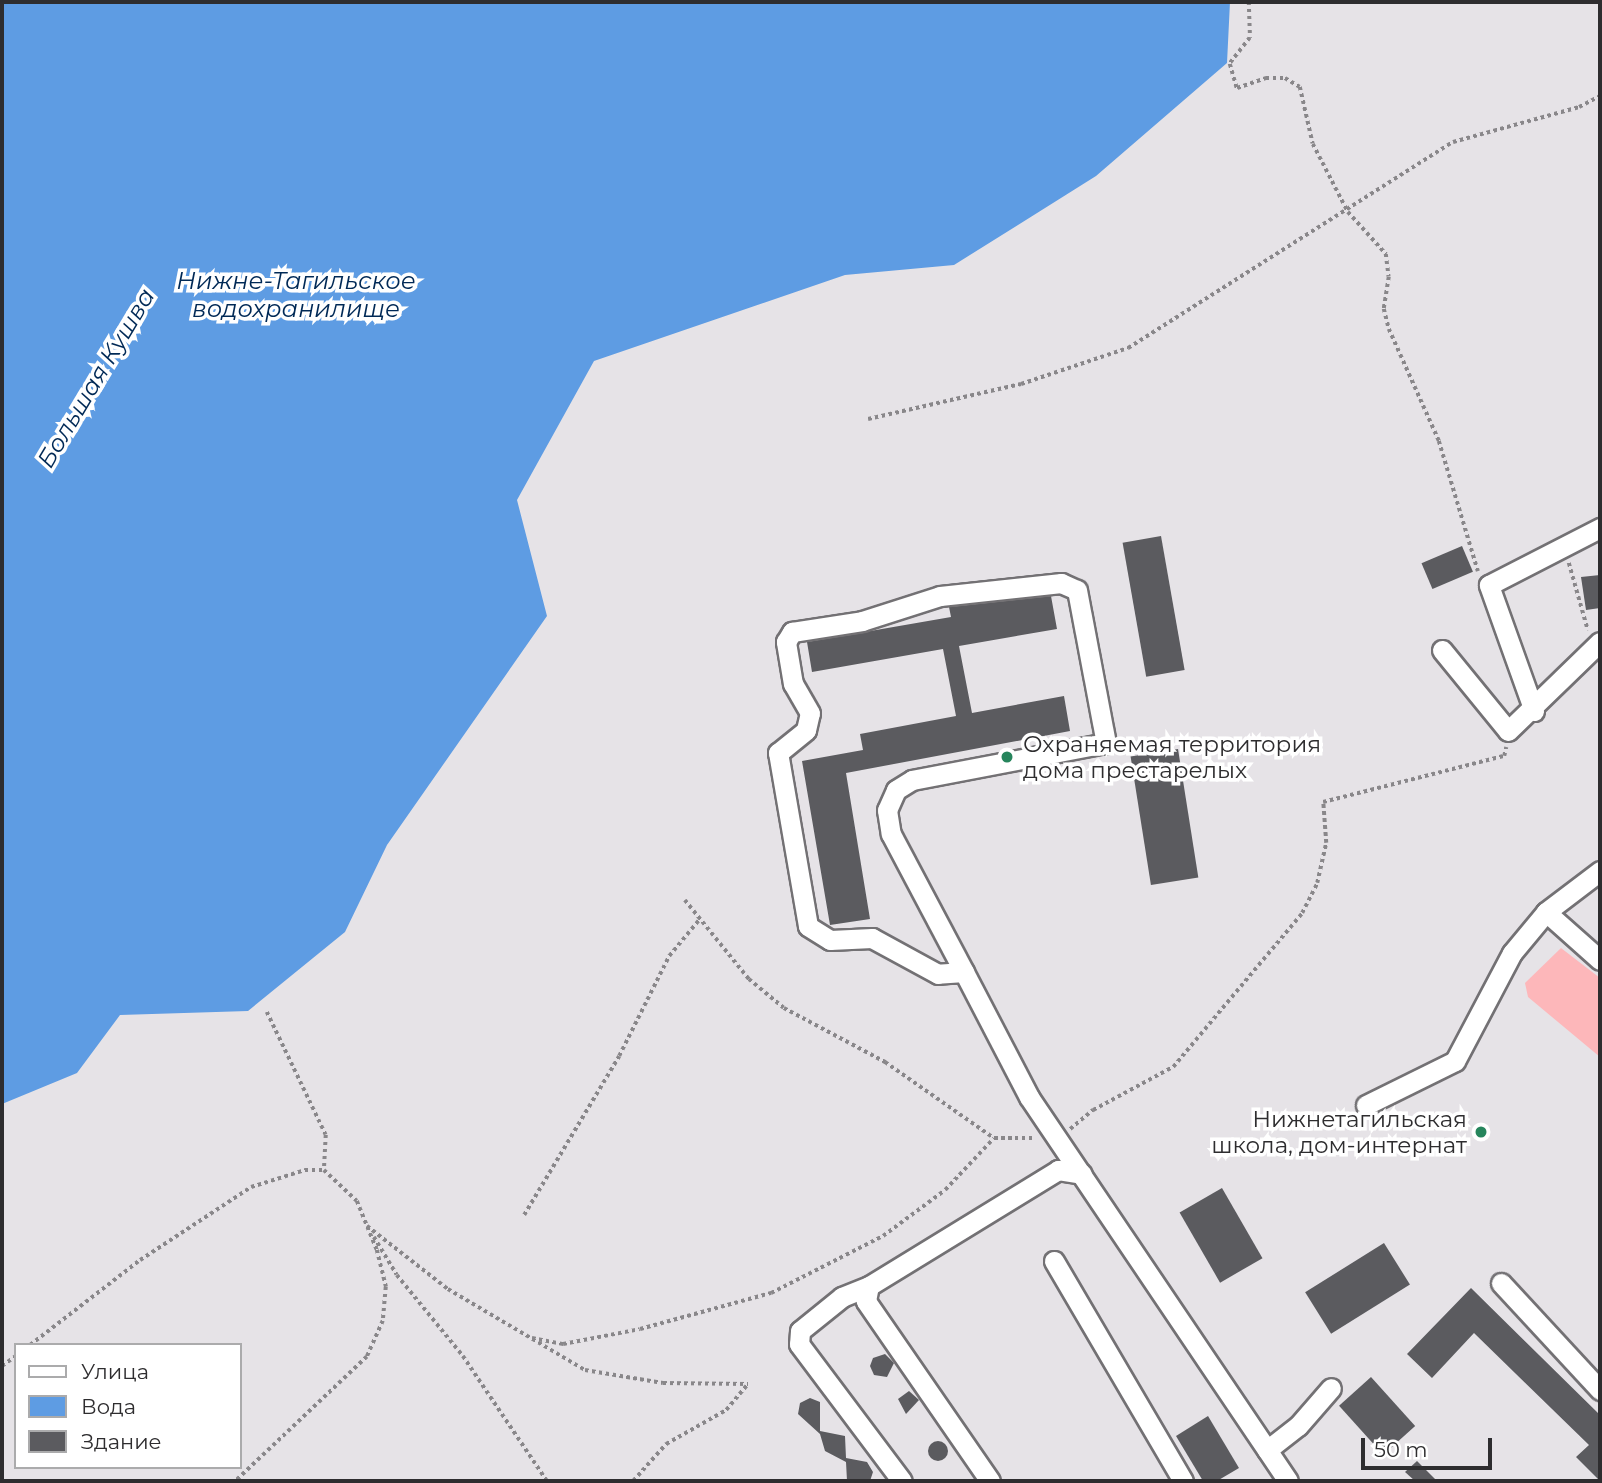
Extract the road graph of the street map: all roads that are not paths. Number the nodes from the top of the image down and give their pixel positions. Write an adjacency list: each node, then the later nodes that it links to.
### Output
1 (1600, 528): 4 (street)
2 (1597, 644): 4 (street)
3 (1442, 650): 4 (street)
4 (1534, 711)
5 (1600, 871): 6 (street)
6 (1546, 912): 7 (street); 9 (street)
7 (1600, 960)
8 (964, 972): 8 (street); 10 (street)
9 (1366, 1105)
10 (1082, 1174): 13 (street); 16 (street)
11 (1054, 1261): 19 (street)
12 (1501, 1283): 15 (street)
13 (869, 1286): 17 (street); 18 (street)
14 (1331, 1388): 16 (street)
15 (1600, 1390)
16 (1268, 1450): 20 (street)
17 (902, 1481)
18 (990, 1481)
19 (1183, 1481)
20 (1288, 1481)

